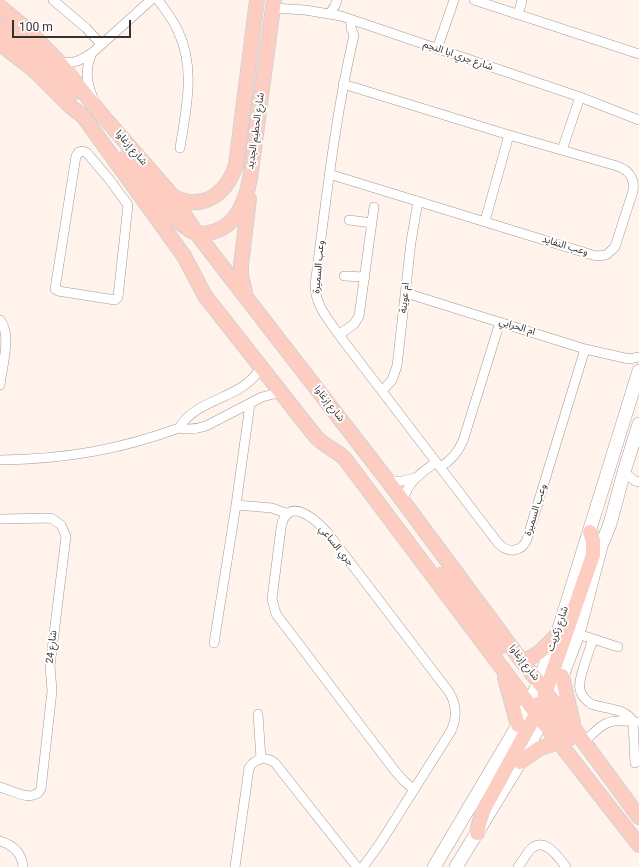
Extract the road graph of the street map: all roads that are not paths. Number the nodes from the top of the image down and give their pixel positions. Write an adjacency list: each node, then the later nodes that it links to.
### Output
1 (52, 0): 18 (street)
2 (151, 0): 18 (street)
3 (158, 0): 31 (street)
4 (257, 0): 37 (main road, شارع الحطيم الجديد)
5 (337, 0): 11 (street)
6 (454, 0): 19 (street)
7 (474, 0): 12 (street)
8 (522, 0): 12 (street)
9 (274, 4): 11 (street, شارع جري ابا النجم); 36 (main road, شارع الحطيم الجديد)
10 (0, 7): 23 (main road, شارع إزغاوا)
11 (330, 13): 13 (street, شارع جري ابا النجم)
12 (518, 15): 21 (street)
13 (351, 20): 14 (street, شارع جري ابا النجم); 16 (street, وعب السميرة)
14 (363, 24): 16 (street, وعب السميرة); 19 (street, شارع جري ابا النجم)
15 (0, 26): 27 (main road)
16 (354, 35): 25 (street, وعب السميرة)
17 (0, 44): 24 (main road, شارع إزغاوا)
18 (101, 44): 20 (street)
19 (438, 49): 26 (street, شارع جري ابا النجم)
20 (92, 53): 23 (street); 27 (street)
21 (639, 54)
22 (0, 56): 24 (main road)
23 (58, 61): 27 (main road, شارع إزغاوا)
24 (47, 81): 28 (main road, شارع إزغاوا)
25 (343, 84): 30 (street, وعب النفايد); 34 (street, وعب السميرة)
26 (580, 97): 29 (street, شارع جري ابا النجم); 32 (street)
27 (100, 113): 37 (main road, شارع إزغاوا)
28 (83, 116): 33 (main road, شارع إزغاوا); 43 (main road)
29 (639, 120)
30 (510, 135): 32 (street, وعب النفايد); 41 (street)
31 (180, 148)
32 (562, 150): 41 (street, وعب النفايد)
33 (120, 166): 35 (street); 54 (main road, شارع إزغاوا)
34 (329, 174): 38 (street, وعب النفايد); 50 (street, وعب السميرة)
35 (106, 175): 35 (street)
36 (250, 179): 43 (main road, شارع الحطيم الجديد); 47 (main road)
37 (171, 194): 43 (main road, شارع إزغاوا)
38 (418, 201): 41 (street, وعب النفايد); 46 (street, ام عوينة)
39 (374, 207): 42 (street)
40 (349, 220): 42 (street)
41 (485, 221)
42 (372, 223): 45 (street)
43 (197, 234): 47 (main road, شارع إزغاوا)
44 (344, 276): 45 (street)
45 (365, 277): 50 (street)
46 (406, 293): 49 (street, ام الحرابي); 57 (street, ام عوينة)
47 (247, 298): 66 (main road, شارع إزغاوا)
48 (0, 320): 56 (street)
49 (500, 322): 51 (street, ام الحرابي); 63 (street)
50 (339, 335): 57 (street, وعب السميرة)
51 (585, 349): 53 (street, ام الحرابي); 63 (street, وعب السميرة)
52 (639, 356): 53 (street, ام الحرابي)
53 (629, 359): 55 (street)
54 (261, 367): 58 (main road, شارع إزغاوا); 61 (street)
55 (639, 372): 72 (main road, شارع زكريت)
56 (0, 385)
57 (382, 391): 63 (street, وعب السميرة)
58 (282, 392): 59 (street); 73 (main road, شارع إزغاوا)
59 (250, 404): 61 (street); 69 (street)
60 (639, 424): 64 (main road, شارع زكريت)
61 (180, 428): 62 (street)
62 (0, 460)
63 (438, 465): 65 (street)
64 (622, 477): 67 (street); 74 (main road, شارع زكريت)
65 (415, 478): 66 (street); 68 (street)
66 (388, 481): 68 (main road, شارع إزغاوا)
67 (637, 482)
68 (403, 502): 79 (main road, شارع إزغاوا)
69 (236, 505): 70 (street, جري الساعي); 77 (street)
70 (288, 514): 94 (street); 94 (street, جري الساعي)
71 (0, 518): 93 (street, شارع 24)
72 (590, 532): 75 (main road, شارع زكريت); 82 (main road)
73 (425, 566): 80 (main road, شارع إزغاوا); 82 (main road)
74 (578, 634): 76 (street); 81 (main road, شارع زكريت)
75 (557, 635): 79 (main road); 82 (main road, شارع زكريت)
76 (593, 639): 78 (street); 84 (street)
77 (214, 643)
78 (618, 647)
79 (521, 660): 82 (main road, شارع إزغاوا)
80 (503, 670): 82 (main road, شارع إزغاوا); 85 (main road)
81 (562, 676): 82 (main road, شارع زكريت); 86 (main road)
82 (541, 702): 85 (main road, شارع زكريت); 86 (main road, شارع إزغاوا); 87 (main road, شارع إزغاوا); 90 (main road, شارع زكريت); 92 (main road); 96 (main road)
83 (258, 714): 89 (street)
84 (636, 722): 88 (street); 91 (street)
85 (518, 725): 103 (main road, شارع زكريت)
86 (575, 729): 88 (main road, شارع إزغاوا)
87 (559, 742): 90 (main road); 98 (main road, شارع إزغاوا)
88 (584, 742): 92 (main road, شارع إزغاوا)
89 (261, 759): 100 (street); 101 (street)
90 (520, 762): 96 (main road, شارع زكريت)
91 (635, 763)
92 (612, 780): 95 (main road, شارع إزغاوا)
93 (0, 788)
94 (414, 790): 102 (street, جري الساعي)
95 (639, 817)
96 (477, 833): 104 (main road, شارع زكريت)
97 (0, 841): 99 (street)
98 (639, 845)
99 (24, 867)
100 (236, 867)
101 (357, 867)
102 (363, 867)
103 (434, 867)
104 (456, 867)
105 (518, 867): 106 (street)
106 (566, 867)

